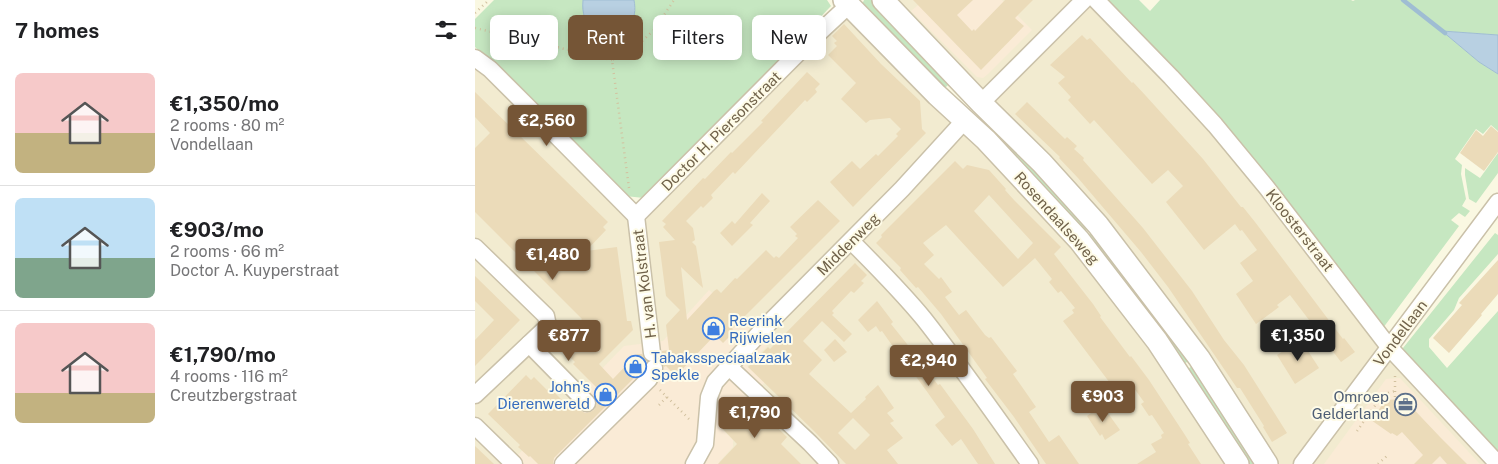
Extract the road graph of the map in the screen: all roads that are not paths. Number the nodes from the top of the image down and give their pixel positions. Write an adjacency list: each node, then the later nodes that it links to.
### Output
1 (883, 0): 6 (street, Rosendaalseweg)
2 (1084, 0): 6 (street)
3 (1096, 0): 13 (street, Kloosterstraat)
4 (849, 2): 7 (street, Rosendaalseweg); 9 (street, Doctor H. Piersonstraat)
5 (475, 58): 9 (street)
6 (981, 103): 7 (street); 24 (street, Rosendaalseweg)
7 (965, 120): 10 (street, Middenweg); 23 (street, Rosendaalseweg)
8 (1498, 202): 13 (street, Vondellaan)
9 (636, 216): 19 (street, H. van Kolstraat)
10 (851, 241): 14 (street, Middenweg); 22 (street)
11 (475, 247): 12 (street)
12 (529, 344): 15 (street); 16 (street)
13 (1389, 347): 25 (street, Vondellaan); 26 (street, Kloosterstraat)
14 (728, 366): 20 (street, Middenweg); 21 (street)
15 (475, 395)
16 (587, 403)
17 (475, 426): 18 (street)
18 (514, 464)
19 (563, 464)
20 (693, 464)
21 (830, 464)
22 (1030, 464)
23 (1238, 464)
24 (1267, 464)
25 (1302, 464)
26 (1498, 464)

